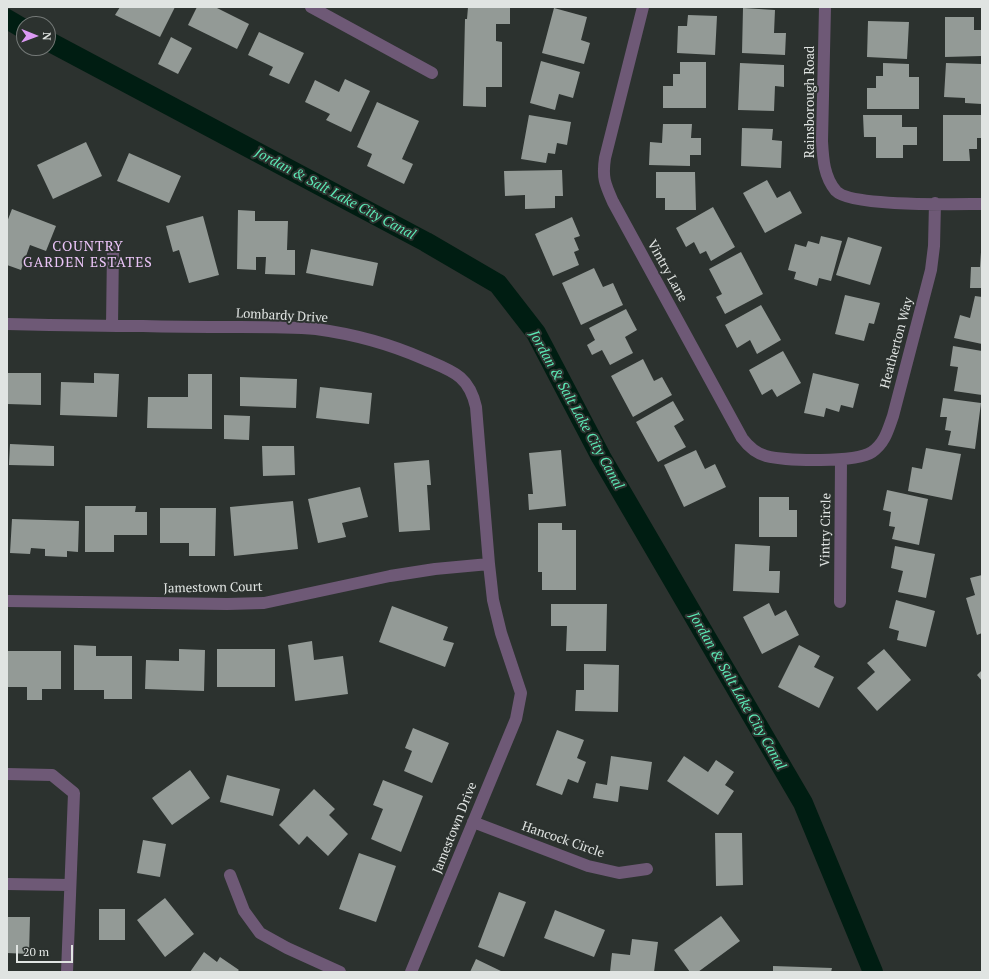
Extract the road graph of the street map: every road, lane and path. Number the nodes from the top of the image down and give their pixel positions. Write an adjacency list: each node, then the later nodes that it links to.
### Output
1 (311, 7): 4 (street)
2 (643, 7): 10 (street, Vintry Lane)
3 (825, 7): 5 (street, Rainsborough Road)
4 (432, 73)
5 (934, 204): 6 (street, Rainsborough Road); 10 (street, Heatherton Way)
6 (982, 204)
7 (113, 248): 9 (street)
8 (7, 324): 9 (street, Lombardy Drive)
9 (112, 326): 11 (street, Lombardy Drive)
10 (841, 460): 13 (street, Vintry Circle)
11 (489, 564): 12 (street, Jamestown Court); 14 (street, Lombardy Drive)
12 (7, 601)
13 (840, 602)
14 (522, 693): 16 (street, Jamestown Drive)
15 (7, 774): 20 (street)
16 (472, 822): 17 (street, Hancock Circle); 23 (street, Jamestown Drive)
17 (647, 869)
18 (230, 875): 22 (street)
19 (7, 884): 20 (street)
20 (70, 885): 21 (street)
21 (67, 972)
22 (340, 972)
23 (411, 972)

